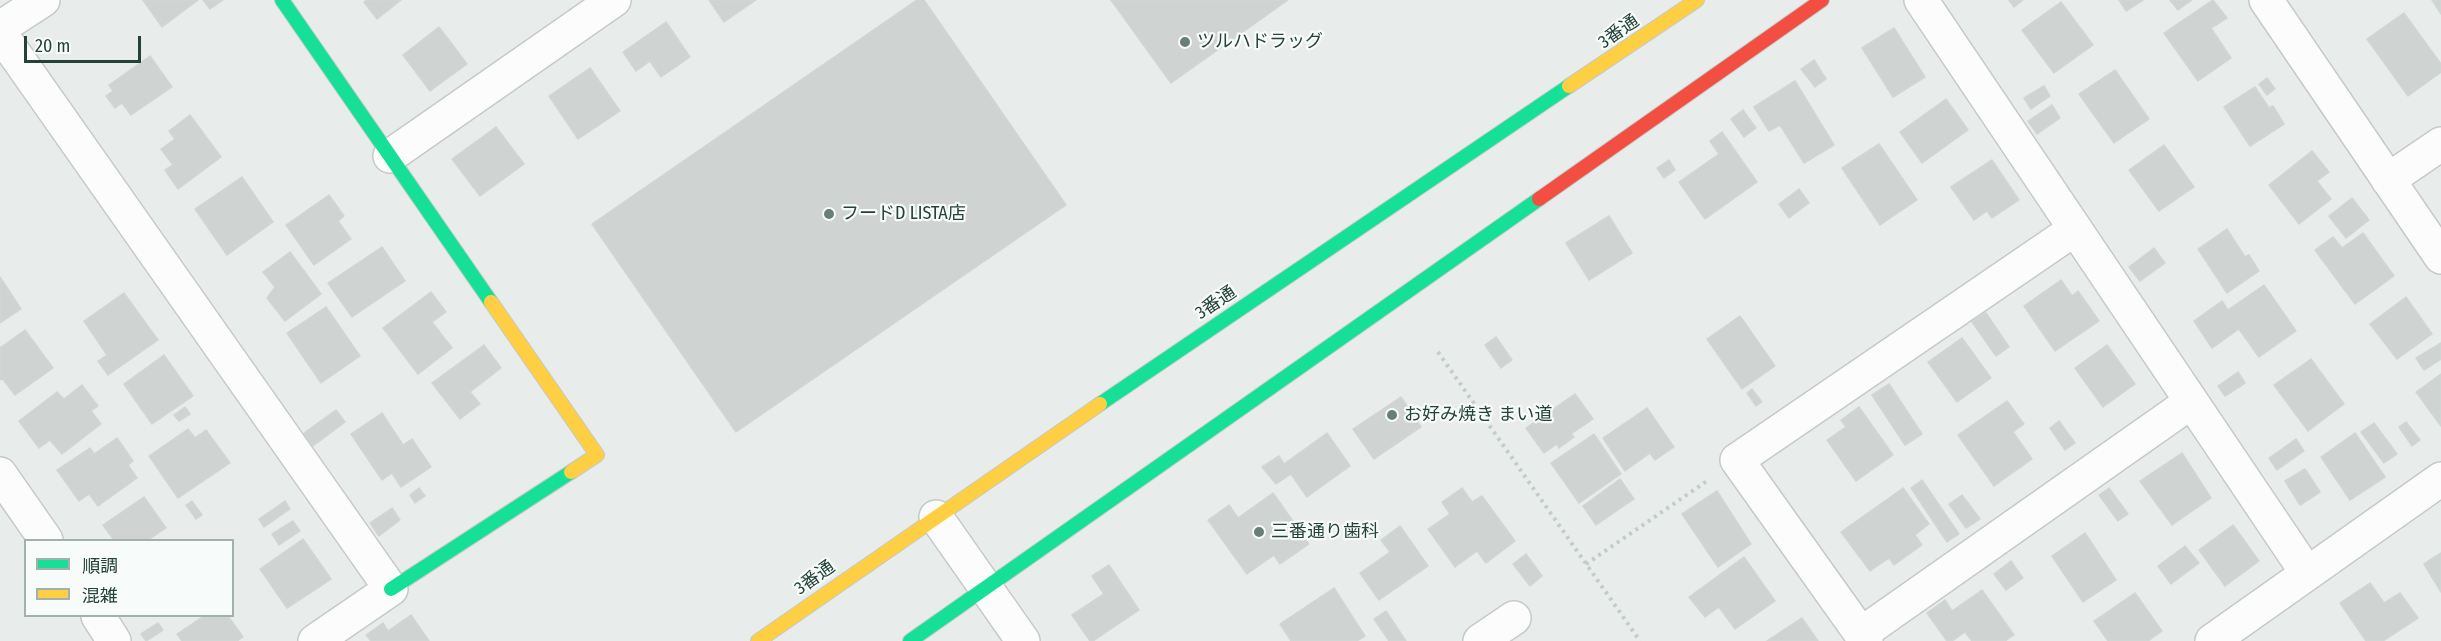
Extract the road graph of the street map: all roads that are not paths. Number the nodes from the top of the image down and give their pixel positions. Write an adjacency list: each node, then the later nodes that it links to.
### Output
1 (43, 0): 8 (street)
2 (282, 0): 11 (street)
3 (1697, 0): 18 (street, 3番通)
4 (1822, 0): 21 (street)
5 (1921, 0): 13 (street)
6 (2266, 0): 12 (street)
7 (602, 3): 11 (street)
8 (0, 28)
9 (0, 33): 22 (street)
10 (2441, 144): 12 (street)
11 (390, 156): 22 (street)
12 (2388, 180): 14 (street)
13 (2075, 229): 15 (street); 25 (street)
14 (2441, 257)
15 (2191, 402): 20 (street); 25 (street)
16 (0, 474): 19 (street)
17 (2441, 479): 20 (street)
18 (936, 517): 21 (street); 28 (street, 3番通)
19 (45, 539)
20 (2307, 573): 32 (street)
21 (985, 587): 29 (street); 30 (street)
22 (391, 589): 27 (street)
23 (99, 617): 26 (street)
24 (1514, 618): 31 (street)
25 (1863, 638)
26 (114, 641)
27 (315, 641)
28 (758, 641)
29 (910, 641)
30 (1023, 641)
31 (1480, 641)
32 (2212, 641)

